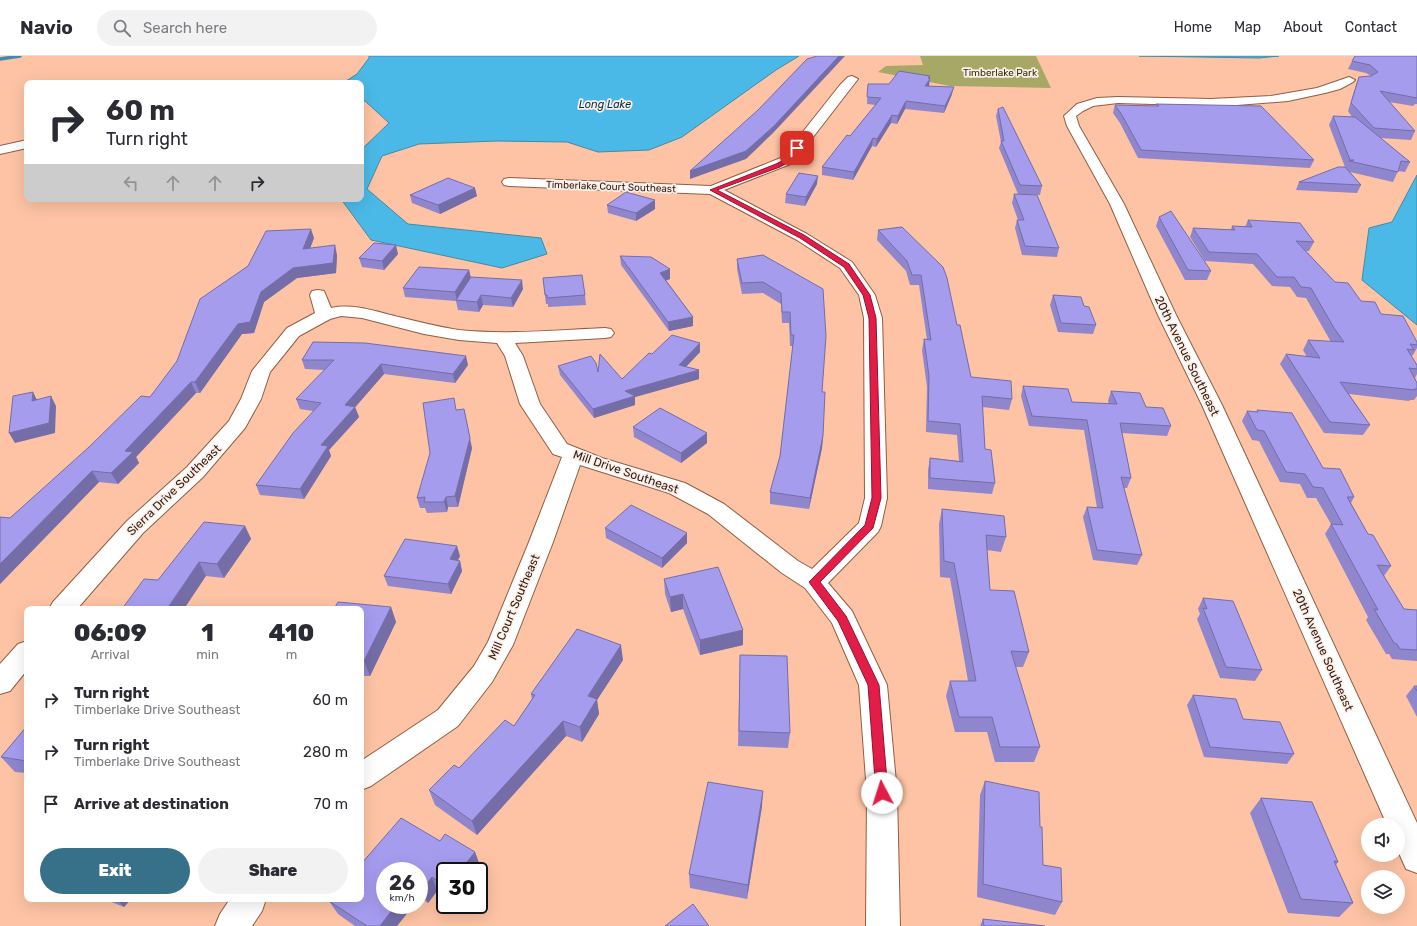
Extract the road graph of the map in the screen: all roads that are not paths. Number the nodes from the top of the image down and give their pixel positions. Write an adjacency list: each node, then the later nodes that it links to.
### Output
1 (852, 79): 6 (street)
2 (1355, 79): 17 (street, 20th Avenue Southeast)
3 (24, 145): 4 (street)
4 (0, 150)
5 (508, 182): 6 (street, Timberlake Court Southeast)
6 (713, 190): 12 (street)
7 (318, 295): 8 (street)
8 (324, 315): 10 (street); 13 (street, Sierra Drive Southeast)
9 (606, 333): 10 (street)
10 (503, 338): 11 (street, Mill Drive Southeast)
11 (573, 455): 12 (street, Mill Drive Southeast); 16 (street, Mill Court Southeast)
12 (814, 582): 20 (street)
13 (65, 606)
14 (24, 655): 15 (street)
15 (0, 683)
16 (364, 775)
17 (1417, 858)
18 (248, 902): 19 (street)
19 (232, 926)
20 (883, 926)

